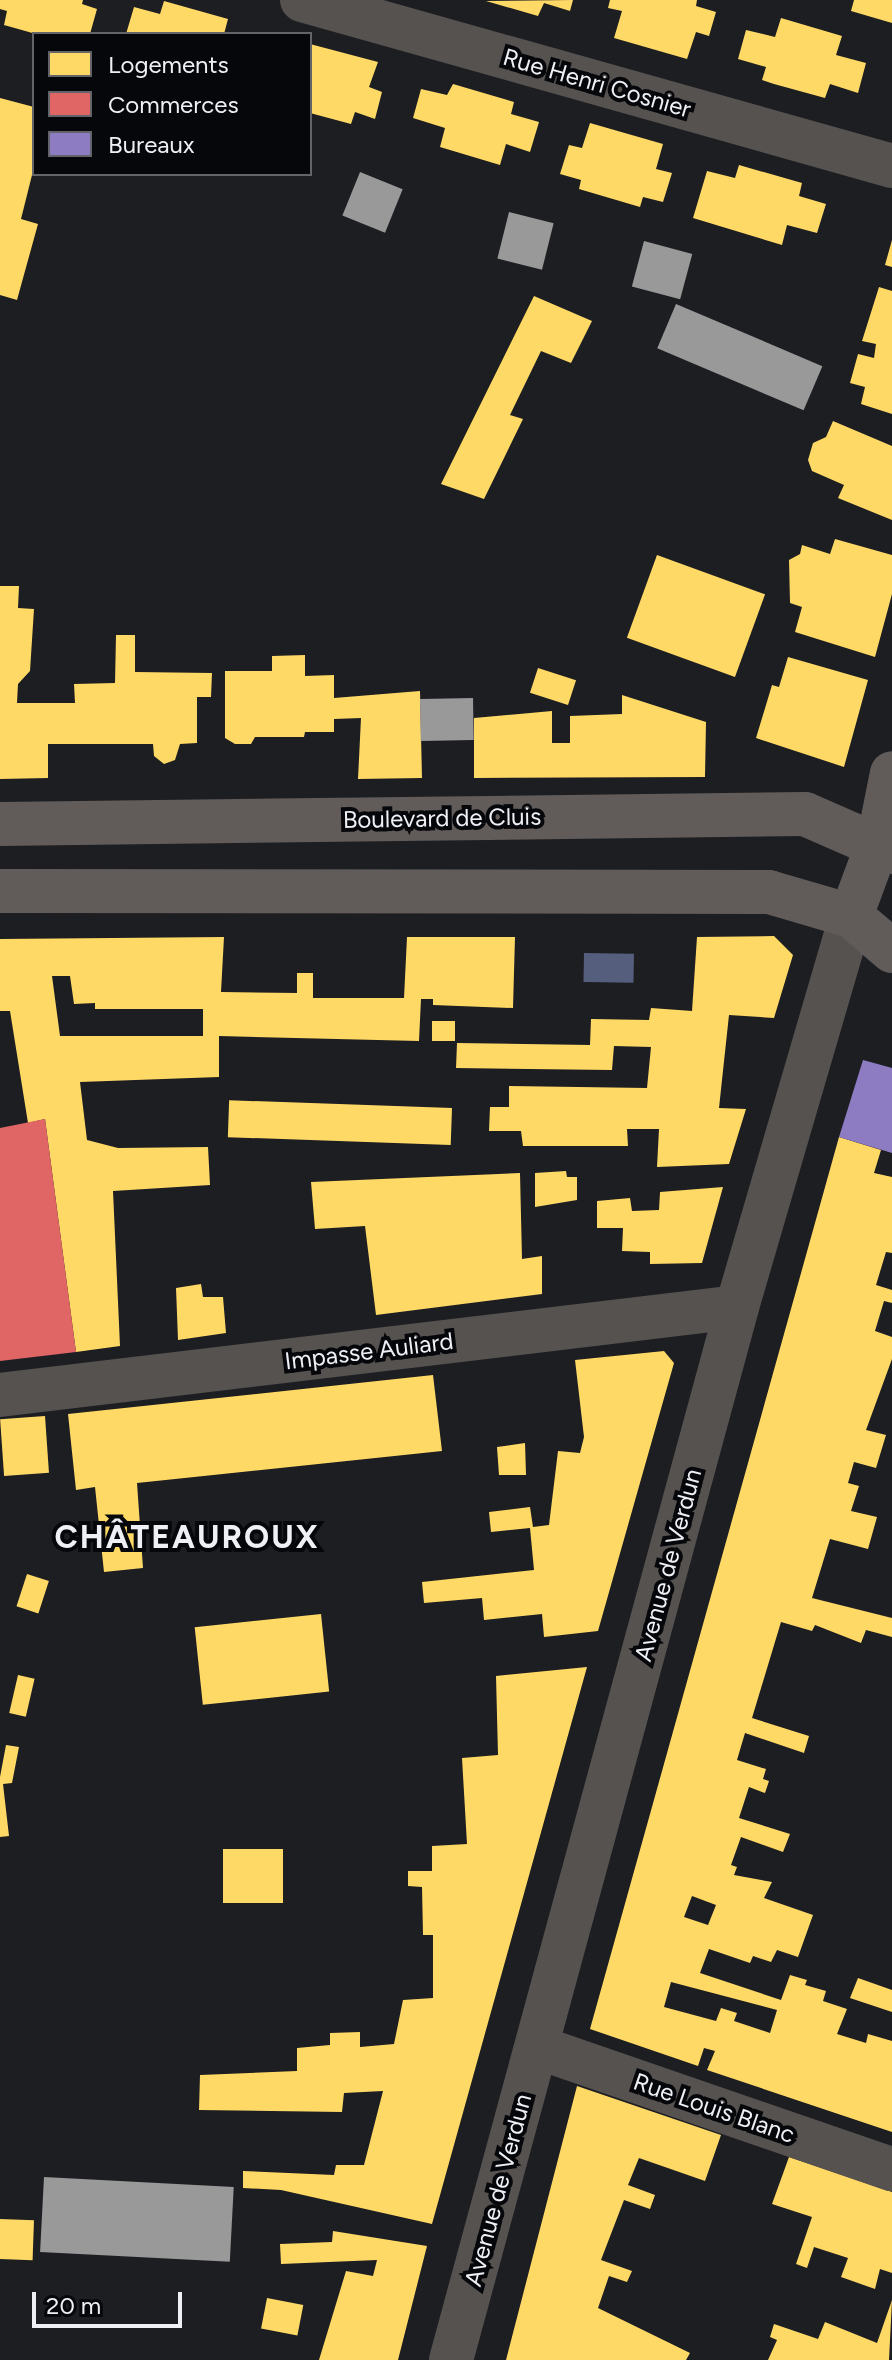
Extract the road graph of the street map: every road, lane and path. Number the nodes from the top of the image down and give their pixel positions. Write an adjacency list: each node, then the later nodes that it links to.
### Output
1 (302, 0): 2 (street, Rue Henri Cosnier)
2 (892, 166)
3 (892, 773): 5 (main road, Avenue de Verdun)
4 (0, 824): 5 (main road, Boulevard de Cluis)
5 (885, 848): 7 (main road, Avenue de Verdun)
6 (0, 891): 7 (main road)
7 (851, 916): 8 (main road); 9 (street, Avenue de Verdun)
8 (892, 951)
9 (737, 1307): 10 (street, Impasse Auliard); 11 (street, Avenue de Verdun)
10 (0, 1395)
11 (537, 2047): 12 (street, Rue Louis Blanc); 13 (street, Avenue de Verdun)
12 (892, 2169)
13 (451, 2360)

